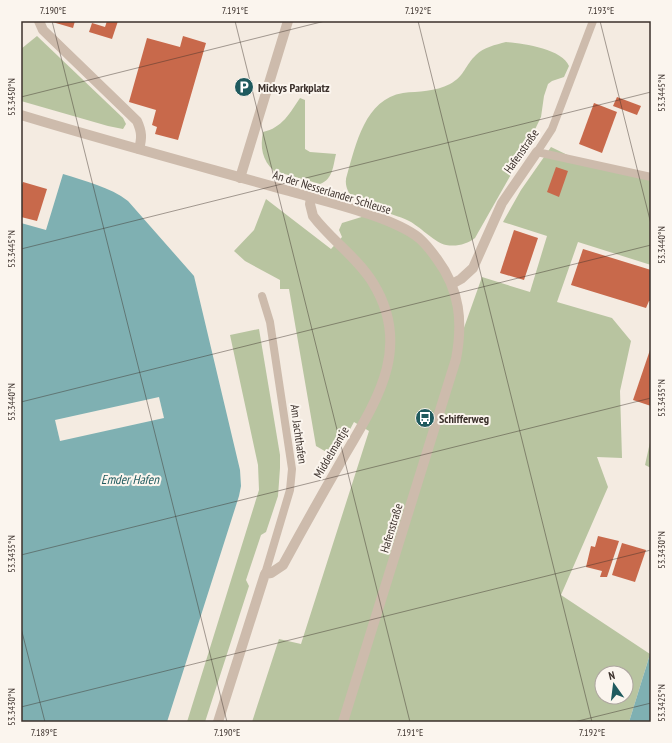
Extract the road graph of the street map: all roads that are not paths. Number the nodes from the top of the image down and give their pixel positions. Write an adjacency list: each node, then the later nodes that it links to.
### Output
1 (39, 21): 5 (street)
2 (288, 21): 8 (street)
3 (592, 21): 6 (lane, Hafenstraße)
4 (21, 115): 5 (street, An der Nesserlander Schleuse)
5 (139, 149): 8 (street, An der Nesserlander Schleuse)
6 (537, 152): 7 (lane); 10 (street, Hafenstraße)
7 (651, 177)
8 (240, 178): 9 (street, An der Nesserlander Schleuse)
9 (311, 198): 10 (street, An der Nesserlander Schleuse); 13 (street, Middelmantje)
10 (452, 284): 12 (street, An der Nesserlander Schleuse)
11 (262, 296): 13 (lane, Am Jachthafen)
12 (460, 341): 15 (street, Hafenstraße)
13 (265, 574): 14 (street)
14 (218, 722)
15 (343, 722)

